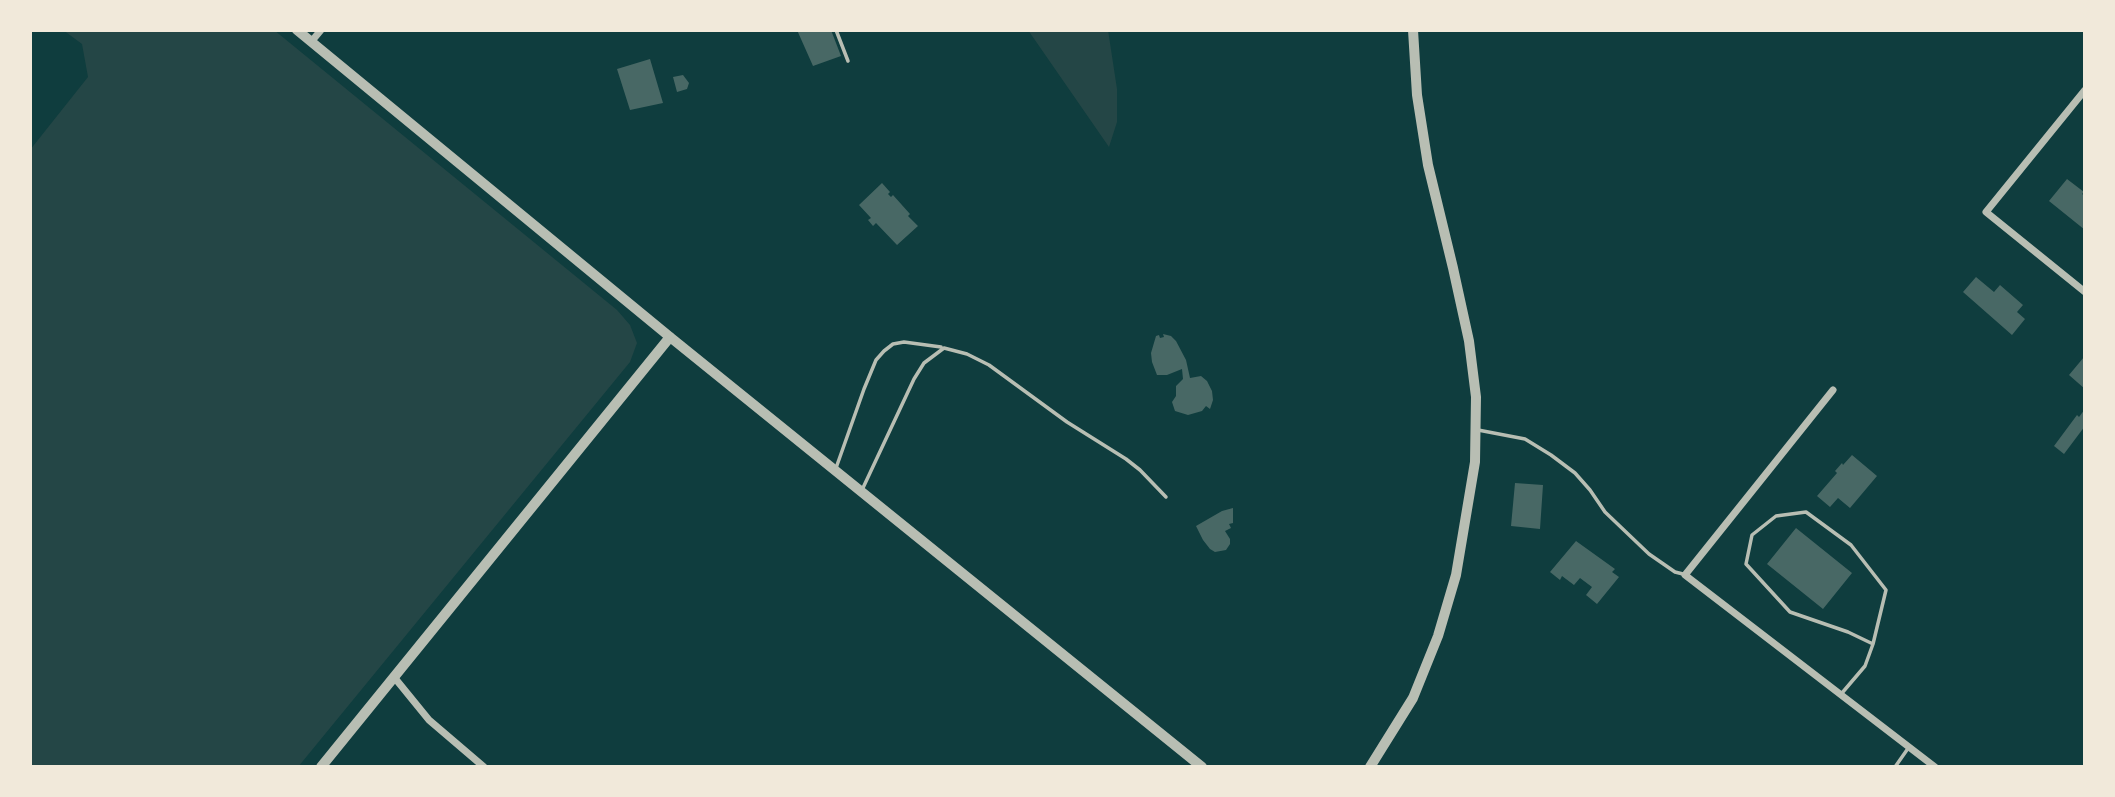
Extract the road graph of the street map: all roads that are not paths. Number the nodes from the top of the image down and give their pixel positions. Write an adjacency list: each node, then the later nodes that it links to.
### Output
1 (297, 30): 5 (street)
2 (321, 30): 5 (street)
3 (836, 30): 6 (lane)
4 (1412, 30): 12 (street)
5 (311, 41): 9 (street)
6 (848, 61)
7 (2085, 90): 8 (street)
8 (2085, 292)
9 (670, 337): 13 (street); 18 (street)
10 (944, 348): 13 (lane); 14 (lane); 15 (lane)
11 (1833, 390): 16 (street)
12 (1475, 430): 16 (lane); 24 (street)
13 (835, 470): 14 (street)
14 (861, 491): 23 (street)
15 (1166, 497)
16 (1685, 575): 19 (street)
17 (1873, 644): 17 (lane); 19 (lane)
18 (394, 677): 21 (street); 22 (street)
19 (1841, 695): 20 (street)
20 (1909, 747): 25 (lane); 26 (street)
21 (321, 767)
22 (484, 767)
23 (1202, 767)
24 (1370, 767)
25 (1895, 767)
26 (1935, 767)

